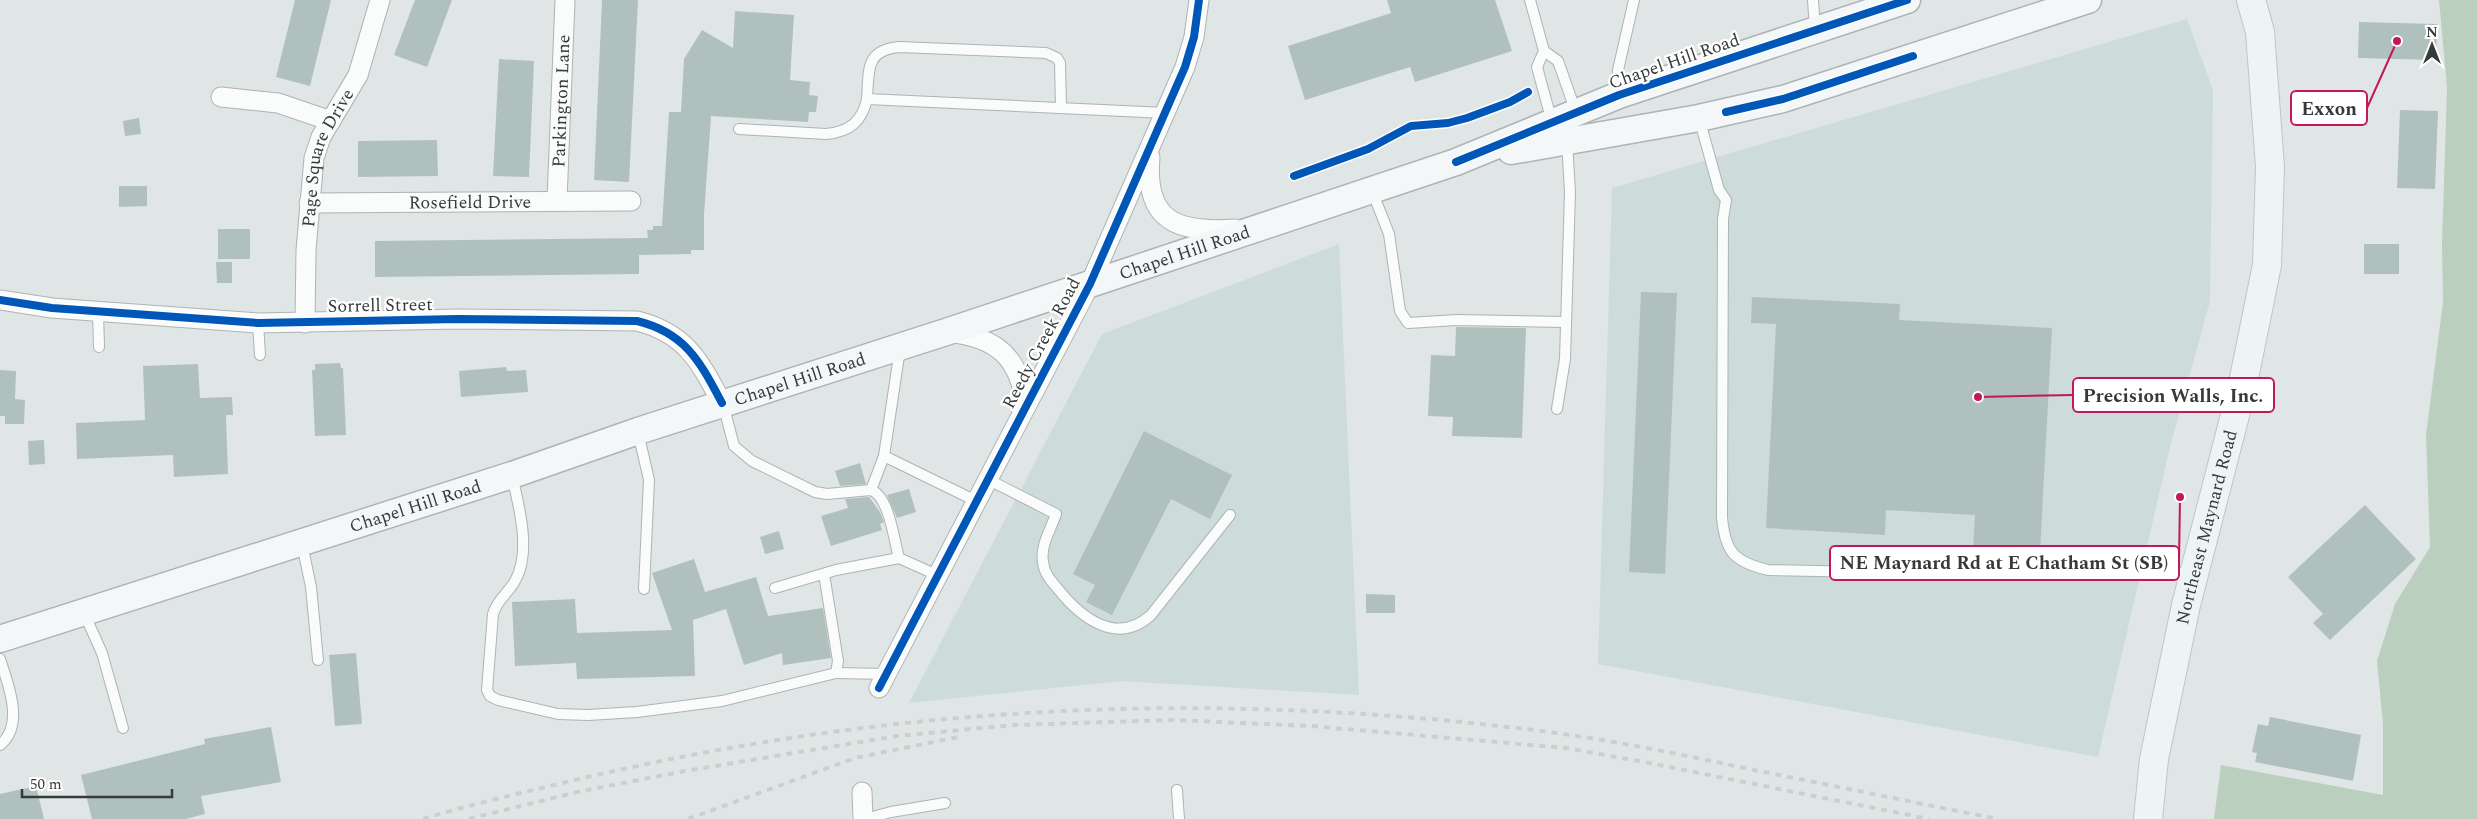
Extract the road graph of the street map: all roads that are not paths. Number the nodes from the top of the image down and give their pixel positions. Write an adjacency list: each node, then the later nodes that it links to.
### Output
1 (380, 0): 19 (street, Page Square Drive)
2 (565, 0): 24 (street, Parkington Lane)
3 (1199, 0): 17 (street, Reedy Creek Road)
4 (1530, 0): 11 (lane)
5 (1634, 0): 12 (lane)
6 (1813, 0): 10 (lane)
7 (1907, 0): 10 (main road, Chapel Hill Road)
8 (2088, 0): 18 (main road, Chapel Hill Road)
9 (2251, 0): 52 (main road, Northeast Maynard Road)
10 (1815, 29): 12 (main road, Chapel Hill Road)
11 (1544, 52): 16 (lane); 21 (lane)
12 (1619, 95): 16 (main road, Chapel Hill Road)
13 (221, 96): 19 (street)
14 (867, 99): 15 (lane); 15 (lane); 20 (lane)
15 (1061, 107): 17 (lane)
16 (1576, 112): 21 (main road, Chapel Hill Road)
17 (1166, 113): 22 (street, Reedy Creek Road)
18 (1699, 118): 21 (main road, Chapel Hill Road); 52 (lane)
19 (331, 120): 26 (street, Page Square Drive)
20 (739, 129)
21 (1559, 132): 23 (main road, Chapel Hill Road); 31 (lane)
22 (1150, 148): 27 (street, Reedy Creek Road); 28 (street, Reedy Creek Road)
23 (1372, 190): 27 (main road, Chapel Hill Road); 31 (lane)
24 (558, 201): 25 (street, Rosefield Drive); 26 (street, Rosefield Drive)
25 (631, 201)
26 (309, 203): 33 (street, Page Square Drive)
27 (1264, 226): 28 (main road, Chapel Hill Road)
28 (1090, 284): 34 (main road, Chapel Hill Road); 39 (street, Reedy Creek Road)
29 (0, 300): 30 (street, Sorrell Street)
30 (98, 312): 32 (street, Sorrell Street); 36 (lane)
31 (1566, 322): 40 (lane)
32 (258, 323): 33 (street, Sorrell Street); 37 (lane)
33 (305, 323): 38 (street, Sorrell Street)
34 (946, 332): 35 (main road, Chapel Hill Road); 39 (street, Reedy Creek Road)
35 (900, 346): 38 (main road, Chapel Hill Road); 42 (lane)
36 (99, 347)
37 (260, 355)
38 (722, 403): 41 (main road, Chapel Hill Road); 45 (lane)
39 (1026, 406): 44 (street, Reedy Creek Road)
40 (1557, 409)
41 (638, 431): 43 (main road, Chapel Hill Road); 54 (lane)
42 (884, 456): 45 (lane); 46 (lane)
43 (512, 475): 48 (main road, Chapel Hill Road); 59 (lane)
44 (987, 479): 46 (street, Reedy Creek Road); 47 (lane)
45 (870, 490): 49 (lane)
46 (976, 501): 51 (street, Reedy Creek Road)
47 (1230, 515)
48 (302, 540): 55 (main road, Chapel Hill Road); 58 (lane)
49 (899, 558): 50 (lane); 51 (lane)
50 (824, 574): 53 (lane); 59 (lane)
51 (937, 575): 60 (street, Reedy Creek Road)
52 (2193, 578): 68 (main road, Northeast Maynard Road)
53 (775, 588)
54 (644, 589)
55 (84, 612): 56 (main road, Chapel Hill Road); 61 (lane)
56 (0, 639)
57 (0, 659): 62 (lane)
58 (318, 660)
59 (836, 673): 60 (lane)
60 (883, 681)
61 (123, 728)
62 (0, 745)
63 (1177, 790): 67 (lane)
64 (862, 792): 66 (street)
65 (945, 803): 66 (lane)
66 (864, 819)
67 (1179, 819)
68 (2148, 819)

